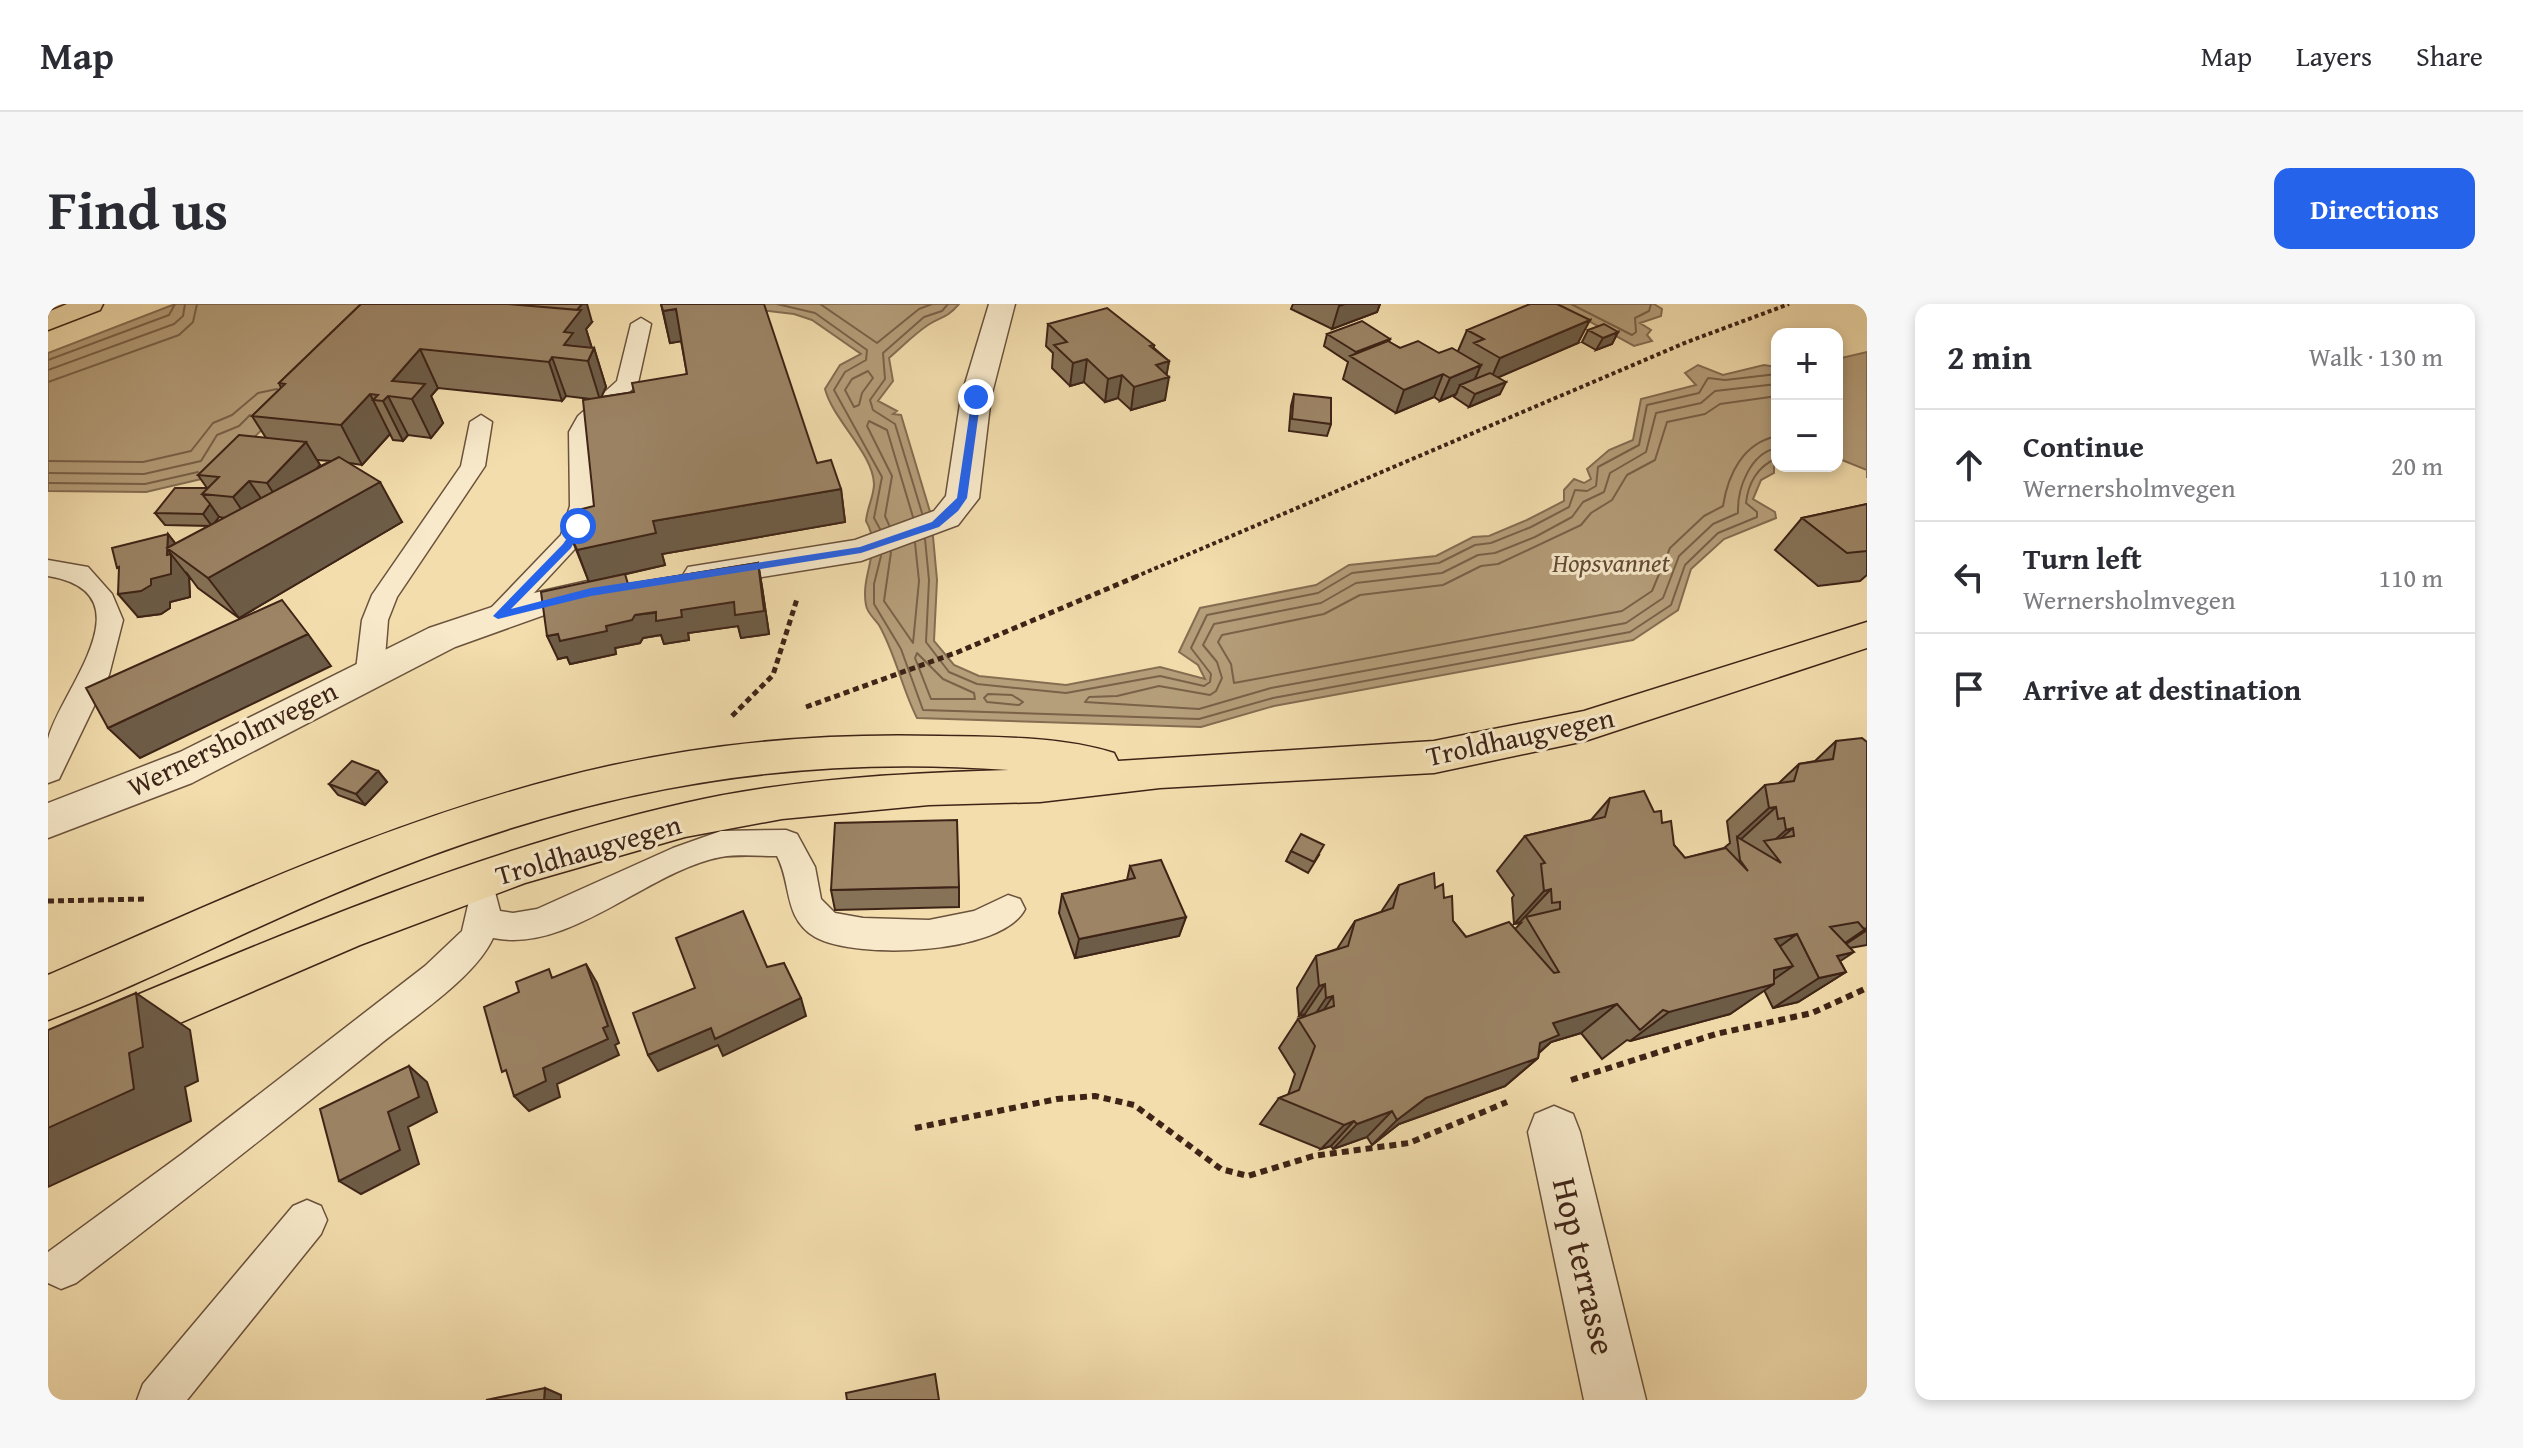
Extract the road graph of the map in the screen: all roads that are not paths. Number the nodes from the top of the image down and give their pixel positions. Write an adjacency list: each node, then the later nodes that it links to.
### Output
1 (64, 304): 4 (main road)
2 (90, 304): 5 (main road)
3 (1002, 304): 9 (street, Wernersholmvegen)
4 (48, 310)
5 (48, 322)
6 (641, 324): 9 (lane, Wernersholmvegen)
7 (481, 422): 11 (lane, Wernersholmvegen)
8 (48, 568): 12 (lane)
9 (498, 616): 11 (street, Wernersholmvegen)
10 (1867, 635): 13 (main road, Troldhaugvegen)
11 (370, 670): 14 (street, Wernersholmvegen)
12 (48, 771)
13 (1160, 772): 15 (main road, Troldhaugvegen); 17 (main road, Troldhaugvegen)
14 (48, 821)
15 (483, 900): 16 (lane); 18 (main road, Troldhaugvegen); 21 (lane)
16 (1008, 909)
17 (48, 998)
18 (48, 1056)
19 (1542, 1112): 23 (street, Hop terrasse)
20 (307, 1220): 22 (lane)
21 (61, 1268)
22 (159, 1400)
23 (1615, 1400)

